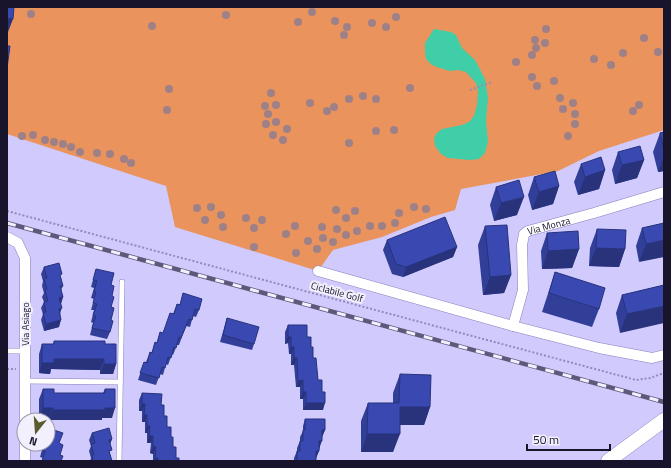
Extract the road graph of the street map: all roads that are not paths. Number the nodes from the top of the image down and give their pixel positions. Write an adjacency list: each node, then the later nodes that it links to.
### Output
1 (664, 192): 5 (street, Via Monza)
2 (7, 237): 7 (street, Via Asiago)
3 (318, 271): 5 (street)
4 (122, 282): 10 (lane)
5 (513, 326): 8 (street)
6 (7, 350): 7 (lane)
7 (25, 351): 9 (street, Via Asiago)
8 (664, 355)
9 (25, 381): 10 (lane); 11 (street, Via Asiago)
10 (120, 382): 13 (lane)
11 (25, 412)
12 (664, 420): 14 (main road)
13 (119, 461)
14 (608, 461)

